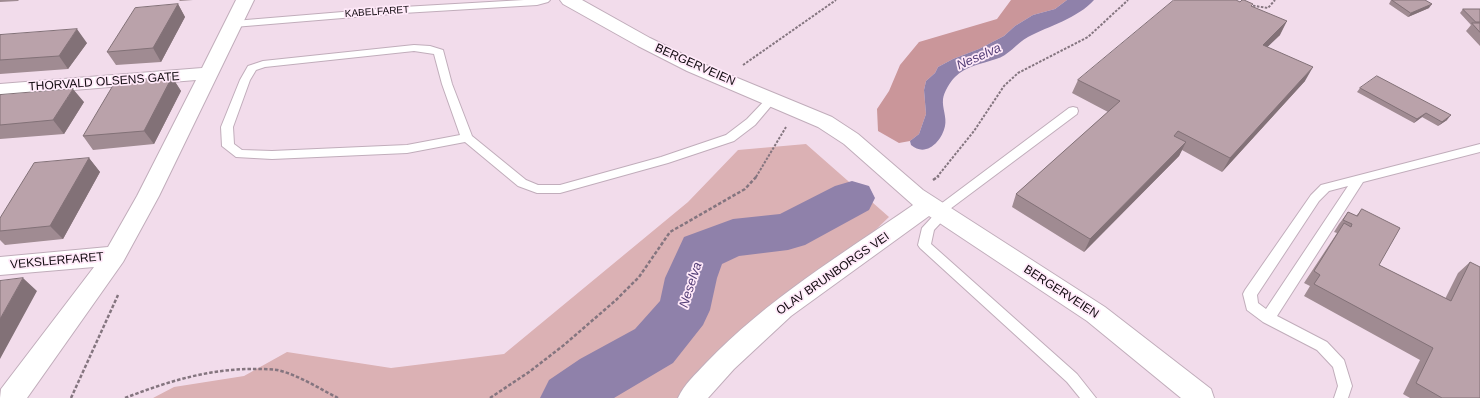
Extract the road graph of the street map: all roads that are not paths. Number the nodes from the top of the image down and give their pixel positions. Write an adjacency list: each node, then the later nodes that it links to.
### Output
1 (245, 0): 4 (street)
2 (545, 0): 4 (lane, KABELFARET)
3 (577, 2): 7 (street, BERGERVEIEN)
4 (234, 24): 5 (street)
5 (209, 73): 6 (street, THORVALD OLSENS GATE); 13 (street)
6 (0, 90)
7 (767, 104): 9 (lane); 12 (street, BERGERVEIEN)
8 (1073, 111): 12 (lane)
9 (467, 138): 9 (lane)
10 (1480, 148): 11 (lane)
11 (1359, 179): 15 (lane); 15 (lane)
12 (931, 202): 17 (street, OLAV BRUNBORGS VEI); 18 (lane); 19 (street, BERGERVEIEN)
13 (115, 256): 14 (street, VEKSLERFARET); 16 (street)
14 (0, 266)
15 (1268, 318): 20 (lane)
16 (11, 398)
17 (691, 398)
18 (1089, 398)
19 (1201, 398)
20 (1340, 398)

